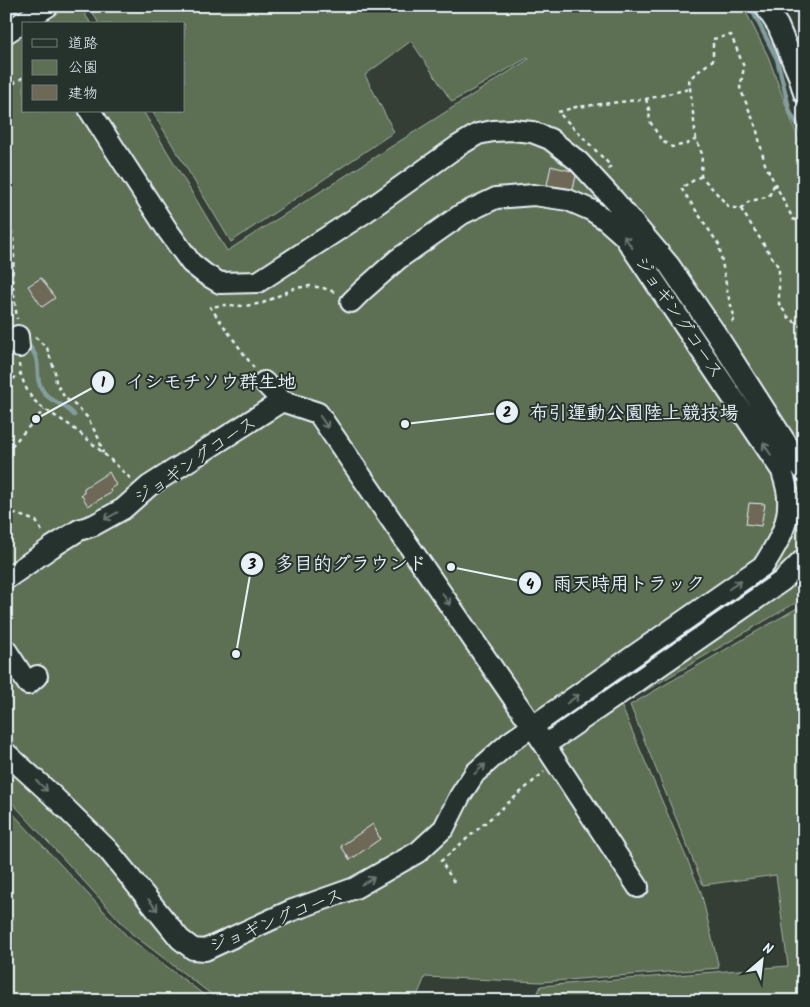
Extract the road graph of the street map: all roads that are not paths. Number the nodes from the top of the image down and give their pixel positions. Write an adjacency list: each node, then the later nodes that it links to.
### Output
1 (765, 6): 4 (street)
2 (35, 13): 3 (street)
3 (6, 33)
4 (804, 93)
5 (91, 112): 9 (street)
6 (351, 302): 14 (street, ジョギングコース, one-way to 6)
7 (264, 382): 8 (street)
8 (282, 401): 11 (street, ジョギングコース, one-way to 11); 14 (street, one-way to 14)
9 (804, 471)
10 (804, 559): 15 (street)
11 (6, 579)
12 (6, 650): 13 (street)
13 (37, 676)
14 (533, 727): 15 (street); 16 (street, ジョギングコース, one-way to 14)
15 (545, 745): 17 (street)
16 (6, 753)
17 (638, 887)

